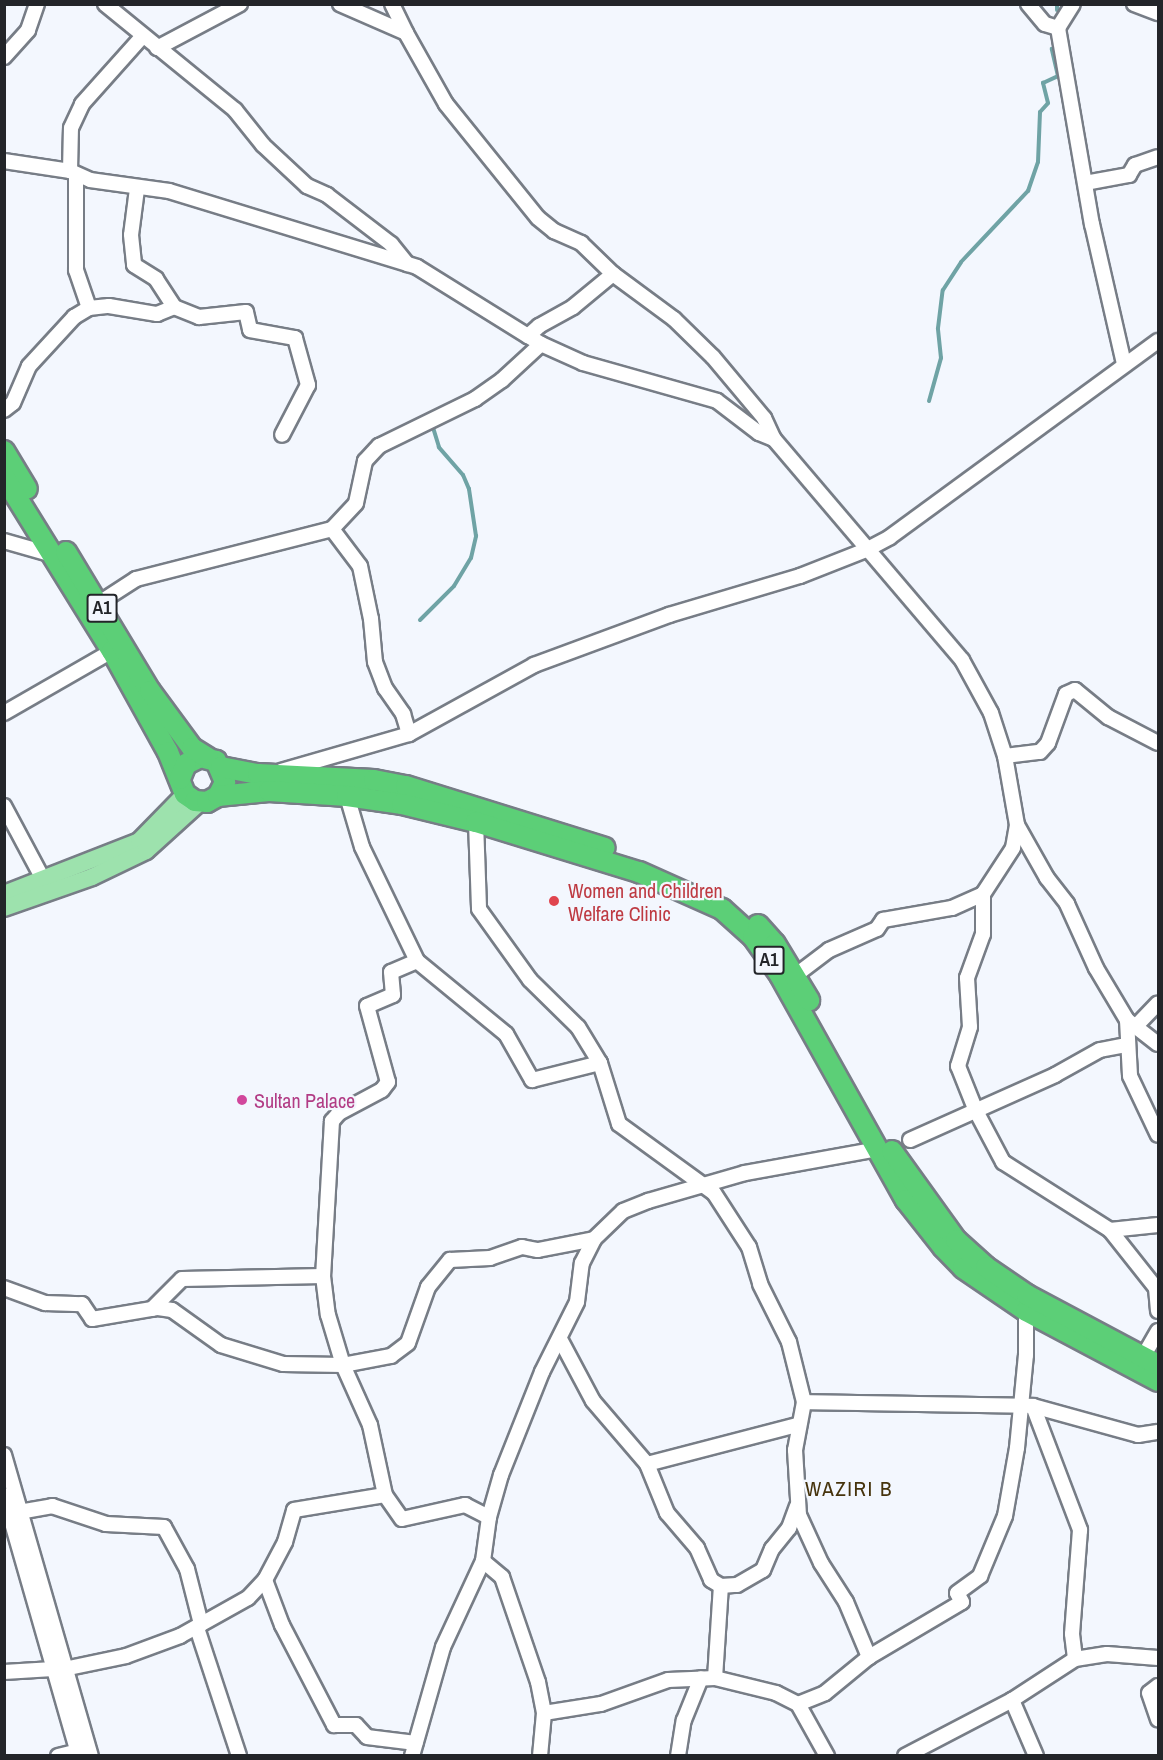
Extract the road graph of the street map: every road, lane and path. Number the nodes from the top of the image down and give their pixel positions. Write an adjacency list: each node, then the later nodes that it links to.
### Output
1 (37, 4): 14 (street)
2 (105, 4): 12 (street)
3 (240, 4): 13 (street)
4 (340, 4): 11 (street)
5 (392, 4): 11 (street)
6 (1028, 4): 10 (street)
7 (1073, 4): 10 (street)
8 (1134, 4): 9 (street)
9 (1158, 13)
10 (1058, 28): 18 (street)
11 (406, 33): 21 (street)
12 (142, 37): 13 (street); 17 (street)
13 (157, 48): 20 (street)
14 (4, 57)
15 (1158, 157): 18 (street)
16 (4, 161): 17 (street)
17 (73, 174): 19 (street); 23 (street)
18 (1085, 183): 27 (street)
19 (137, 189): 20 (street); 22 (street)
20 (407, 264): 24 (street)
21 (613, 274): 24 (street); 30 (street)
22 (174, 307): 23 (street); 29 (street)
23 (89, 308): 28 (street)
24 (528, 336): 26 (street)
25 (1158, 341): 27 (street)
26 (541, 344): 30 (street); 33 (street)
27 (1124, 364): 35 (street)
28 (4, 410)
29 (282, 435)
30 (774, 439): 35 (street)
31 (4, 451): 37 (highway, A1)
32 (4, 477): 36 (highway, A1)
33 (332, 530): 37 (street); 40 (street)
34 (4, 541): 36 (street)
35 (866, 550): 40 (street); 42 (street)
36 (53, 555): 38 (highway, A1)
37 (99, 603): 43 (highway, A1)
38 (112, 651): 39 (street); 45 (highway, A1)
39 (4, 713)
40 (409, 734): 44 (street)
41 (1158, 743): 42 (street)
42 (1005, 756): 49 (street)
43 (215, 762): 44 (highway, A1); 45 (highway); 45 (highway)
44 (270, 774): 55 (highway, A1)
45 (196, 793): 46 (highway, A1); 50 (main road); 53 (main road)
46 (347, 796): 48 (highway, A1); 54 (street)
47 (4, 806): 50 (street)
48 (476, 822): 60 (street); 64 (highway, A1)
49 (1017, 825): 52 (street); 57 (street)
50 (43, 879): 51 (main road)
51 (4, 894)
52 (983, 894): 55 (street); 61 (street)
53 (4, 908)
54 (417, 961): 60 (street); 69 (street)
55 (796, 975): 77 (highway, A1)
56 (1158, 1003): 57 (street)
57 (1132, 1023): 58 (street); 59 (street)
58 (1158, 1044)
59 (1126, 1045): 61 (street); 62 (street)
60 (600, 1063): 65 (street)
61 (976, 1111): 63 (street); 67 (street)
62 (1158, 1135)
63 (910, 1140)
64 (879, 1149): 65 (street); 73 (highway, A1)
65 (703, 1184): 68 (street); 80 (street)
66 (1158, 1225): 67 (street)
67 (1110, 1230): 71 (street)
68 (594, 1239): 76 (street); 78 (street)
69 (323, 1276): 72 (street); 78 (street)
70 (4, 1288): 72 (street)
71 (1157, 1288): 74 (street)
72 (152, 1309): 78 (street)
73 (1026, 1311): 79 (highway, A1); 81 (street)
74 (1158, 1311)
75 (1158, 1331): 77 (street)
76 (560, 1339): 85 (street); 90 (street)
77 (1151, 1361)
78 (343, 1365): 87 (street)
79 (1158, 1381)
80 (804, 1402): 81 (street); 82 (street)
81 (1028, 1406): 83 (street); 95 (street); 97 (street)
82 (797, 1425): 85 (street); 88 (street)
83 (1158, 1432)
84 (4, 1455): 89 (street)
85 (647, 1464): 93 (street)
86 (4, 1495): 98 (street)
87 (385, 1495): 90 (street); 92 (street)
88 (797, 1506): 93 (street); 95 (street)
89 (19, 1512): 94 (street); 98 (street)
90 (489, 1517): 91 (street)
91 (483, 1561): 104 (street); 106 (street)
92 (265, 1580): 94 (street); 106 (street)
93 (721, 1586): 100 (street)
94 (199, 1626): 98 (street); 109 (street)
95 (869, 1657): 103 (street)
96 (1158, 1658): 97 (street)
97 (1075, 1659): 102 (street)
98 (59, 1669): 99 (street); 107 (street)
99 (4, 1672)
100 (708, 1678): 103 (street); 104 (street); 111 (street)
101 (1158, 1686): 105 (street)
102 (1012, 1700): 113 (street); 114 (street)
103 (798, 1704): 112 (street)
104 (544, 1713): 110 (street)
105 (1158, 1719)
106 (414, 1749)
107 (83, 1754): 108 (street)
108 (58, 1755)
109 (239, 1755)
110 (540, 1755)
111 (678, 1755)
112 (827, 1755)
113 (904, 1755)
114 (1036, 1755)

